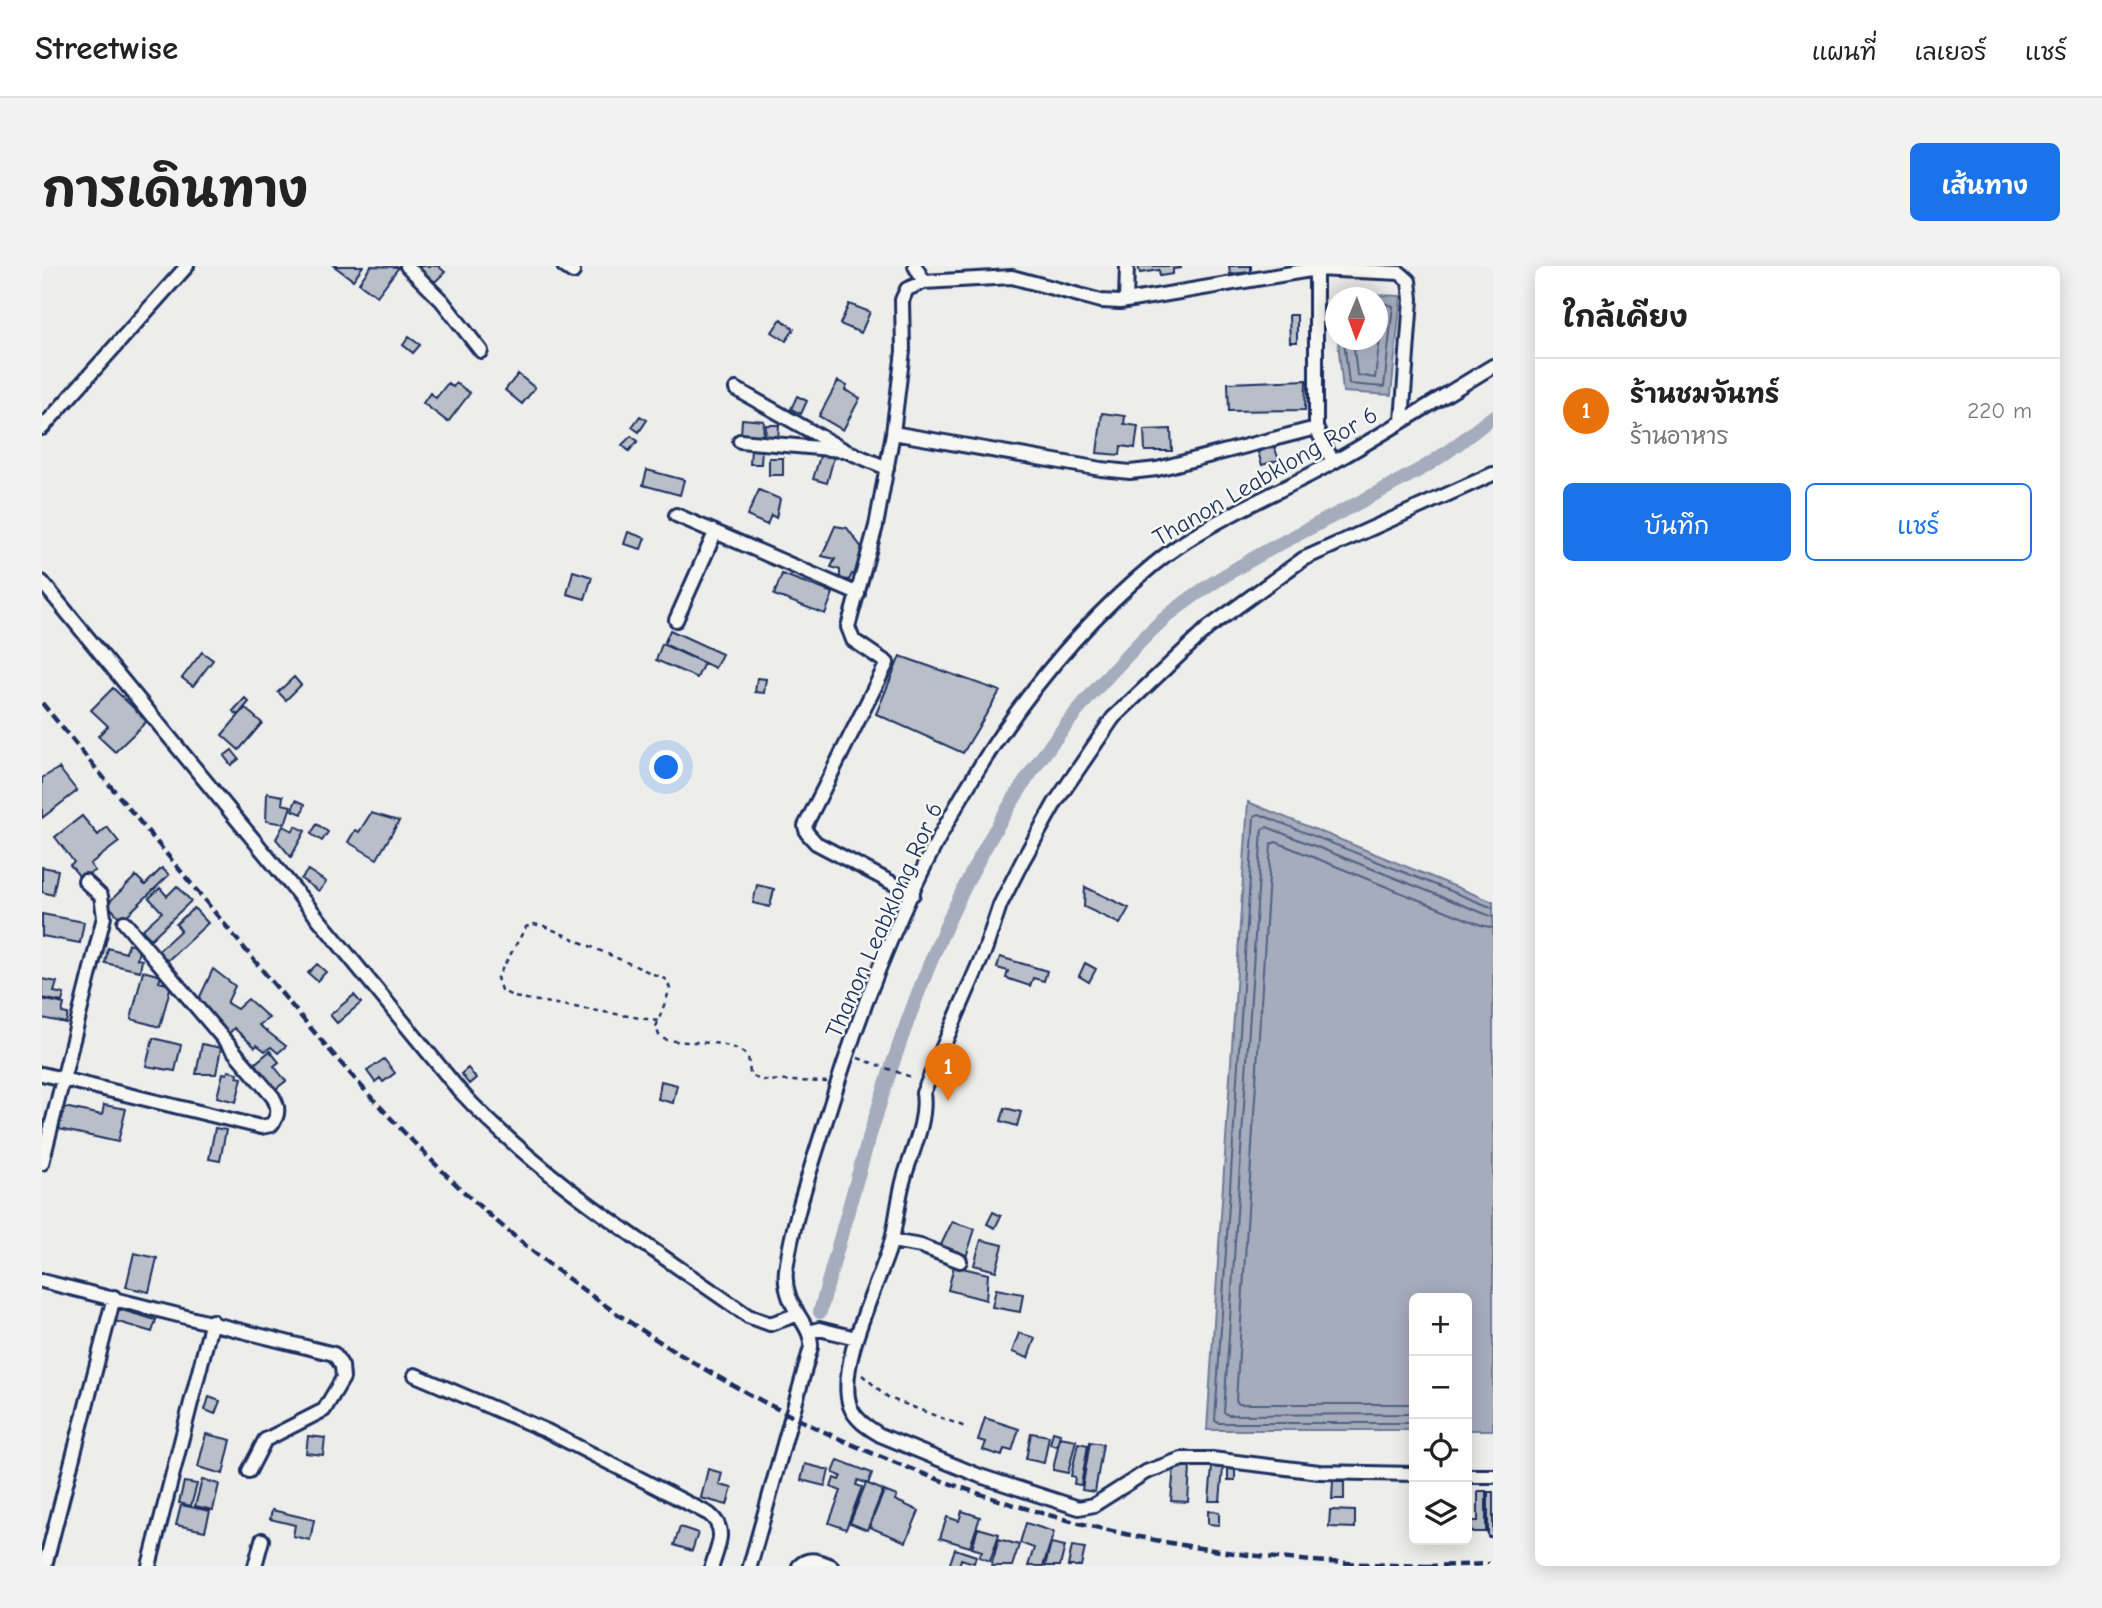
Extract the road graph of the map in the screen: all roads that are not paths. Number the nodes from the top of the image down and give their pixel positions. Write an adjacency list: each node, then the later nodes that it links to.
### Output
1 (187, 266): 13 (street)
2 (407, 266): 9 (street)
3 (915, 266): 7 (street)
4 (1127, 266): 8 (street)
5 (1316, 269): 8 (street); 12 (street); 14 (street)
6 (1015, 272): 7 (street); 8 (street)
7 (924, 282): 15 (street)
8 (1126, 302)
9 (481, 351)
10 (1493, 366): 12 (street, Thanon Leabklong Ror 6)
11 (736, 389): 17 (street)
12 (1402, 421): 18 (street, Thanon Leabklong Ror 6)
13 (42, 428)
14 (1316, 428): 15 (street); 18 (street)
15 (893, 433): 19 (street)
16 (740, 441): 17 (street)
17 (844, 450): 19 (street)
18 (1333, 462): 27 (street, Thanon Leabklong Ror 6)
19 (887, 468): 24 (street)
20 (1493, 474): 32 (street)
21 (677, 515): 22 (street)
22 (715, 533): 24 (street); 25 (street)
23 (42, 582): 36 (street)
24 (858, 594): 27 (street)
25 (676, 620)
26 (85, 881): 30 (street)
27 (912, 894): 36 (street, Thanon Leabklong Ror 6)
28 (124, 922): 30 (street)
29 (42, 1074): 30 (street)
30 (63, 1079): 31 (street)
31 (42, 1163)
32 (892, 1241): 33 (street); 39 (street)
33 (960, 1261)
34 (42, 1281): 35 (street)
35 (114, 1297): 37 (street); 47 (street)
36 (796, 1315): 38 (street, Thanon Leabklong Ror 6)
37 (212, 1321): 41 (street); 48 (street)
38 (809, 1332): 39 (street); 51 (street)
39 (856, 1338): 42 (street)
40 (415, 1375): 50 (street)
41 (250, 1471)
42 (1409, 1474)
43 (1472, 1476): 44 (street)
44 (1493, 1476)
45 (262, 1540): 49 (street)
46 (803, 1563): 52 (street)
47 (45, 1566)
48 (149, 1566)
49 (255, 1566)
50 (712, 1566)
51 (750, 1566)
52 (831, 1566)

